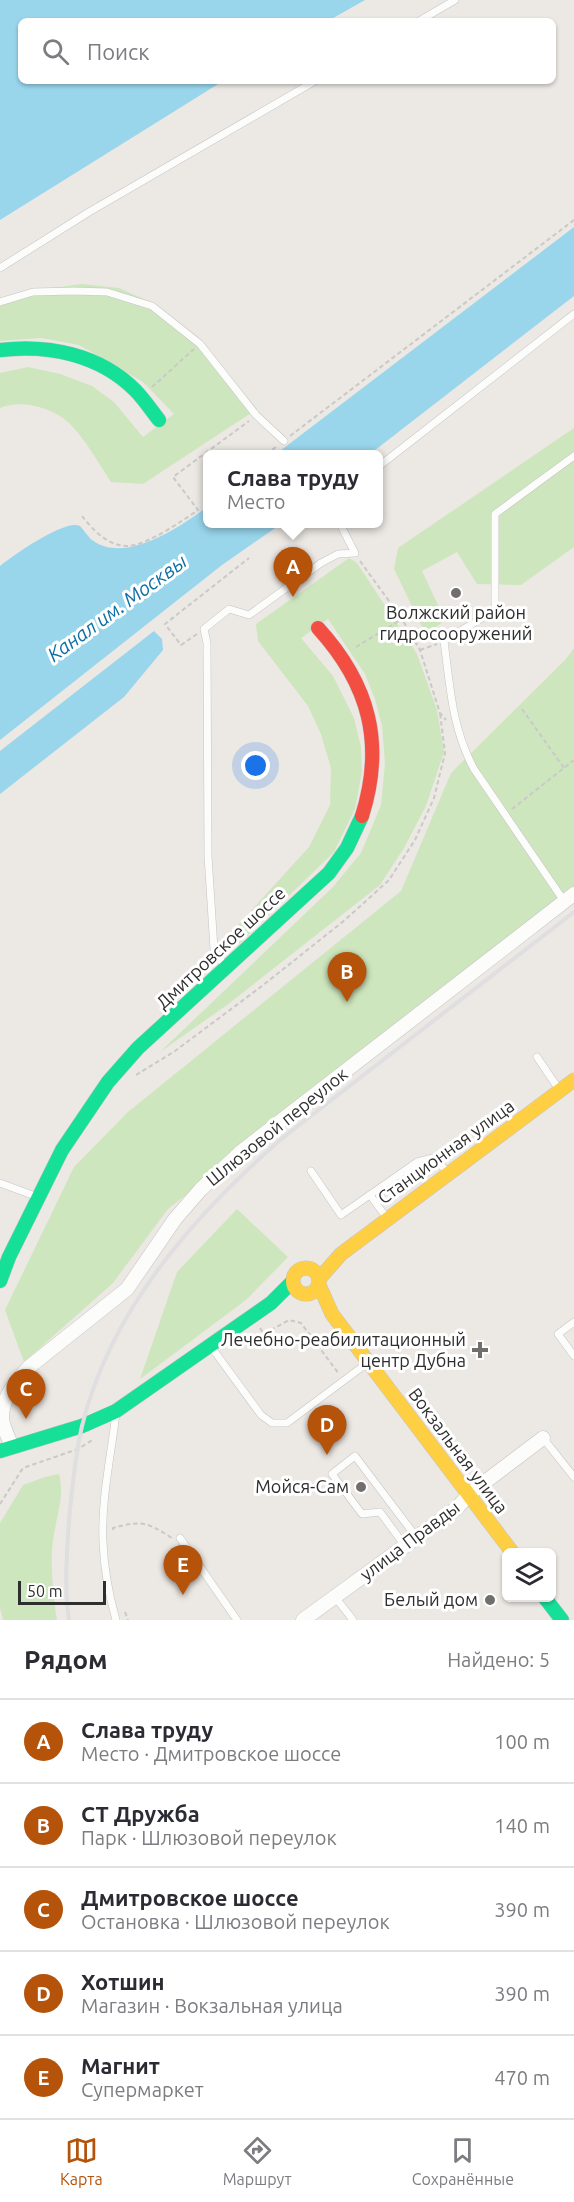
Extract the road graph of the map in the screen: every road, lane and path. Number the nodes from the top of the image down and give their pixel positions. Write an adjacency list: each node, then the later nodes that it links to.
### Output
1 (455, 0): 2 (lane)
2 (423, 18)
3 (310, 84): 5 (lane)
4 (574, 220): 13 (path)
5 (0, 268)
6 (0, 302): 8 (lane)
7 (574, 314): 18 (lane)
8 (200, 344): 10 (path); 11 (lane)
9 (0, 350): 12 (main road)
10 (147, 391)
11 (256, 415): 13 (lane); 14 (path)
12 (159, 420)
13 (284, 441): 15 (path)
14 (209, 450)
15 (272, 450)
16 (203, 455): 19 (path)
17 (574, 456): 26 (lane)
18 (383, 463)
19 (82, 516)
20 (342, 528): 21 (lane)
21 (355, 554): 23 (path); 25 (lane)
22 (249, 558): 25 (path)
23 (402, 619): 27 (path); 28 (path)
24 (318, 628): 36 (main road, Дмитровское шоссе)
25 (204, 629): 36 (lane)
26 (444, 641): 27 (path); 34 (lane, Шлюзовой переулок)
27 (420, 650): 30 (path)
28 (348, 652)
29 (522, 709): 33 (path)
30 (440, 712): 31 (path); 38 (path)
31 (446, 720)
32 (574, 760): 33 (path)
33 (564, 768): 34 (path)
34 (505, 814): 35 (lane, Шлюзовой переулок)
35 (569, 898): 58 (street, Шлюзовой переулок)
36 (226, 968): 45 (main road, Дмитровское шоссе)
37 (537, 1057): 40 (lane)
38 (135, 1076)
39 (574, 1080): 40 (main road, Станционная улица)
40 (560, 1090): 42 (main road, Станционная улица)
41 (311, 1171): 44 (lane)
42 (449, 1173): 44 (lane); 46 (main road, Станционная улица)
43 (0, 1183): 45 (lane)
44 (369, 1195): 46 (lane)
45 (38, 1197): 48 (main road, Дмитровское шоссе)
46 (387, 1218): 47 (main road, Станционная улица)
47 (316, 1278): 49 (main road); 49 (main road); 50 (main road, Вокзальная улица)
48 (0, 1281)
49 (299, 1290): 50 (main road, Вокзальная улица); 52 (main road)
50 (332, 1314): 54 (main road, Вокзальная улица)
51 (574, 1322): 53 (lane)
52 (211, 1346): 54 (lane); 55 (main road)
53 (574, 1356)
54 (368, 1363): 60 (main road, Вокзальная улица)
55 (116, 1411): 58 (main road); 70 (lane)
56 (96, 1437): 61 (path)
57 (543, 1438): 59 (lane); 60 (street, улица Правды)
58 (4, 1447)
59 (574, 1477)
60 (469, 1494): 65 (street, улица Правды); 67 (main road, Вокзальная улица)
61 (0, 1504)
62 (148, 1524): 63 (path)
63 (113, 1538)
64 (180, 1538): 71 (lane)
65 (417, 1538): 66 (street, улица Правды); 66 (lane)
66 (405, 1546): 68 (street, улица Правды)
67 (509, 1548)
68 (335, 1597): 72 (street, улица Правды); 73 (lane)
69 (548, 1602): 74 (main road)
70 (116, 1620)
71 (237, 1620)
72 (303, 1620)
73 (353, 1620)
74 (562, 1620)

